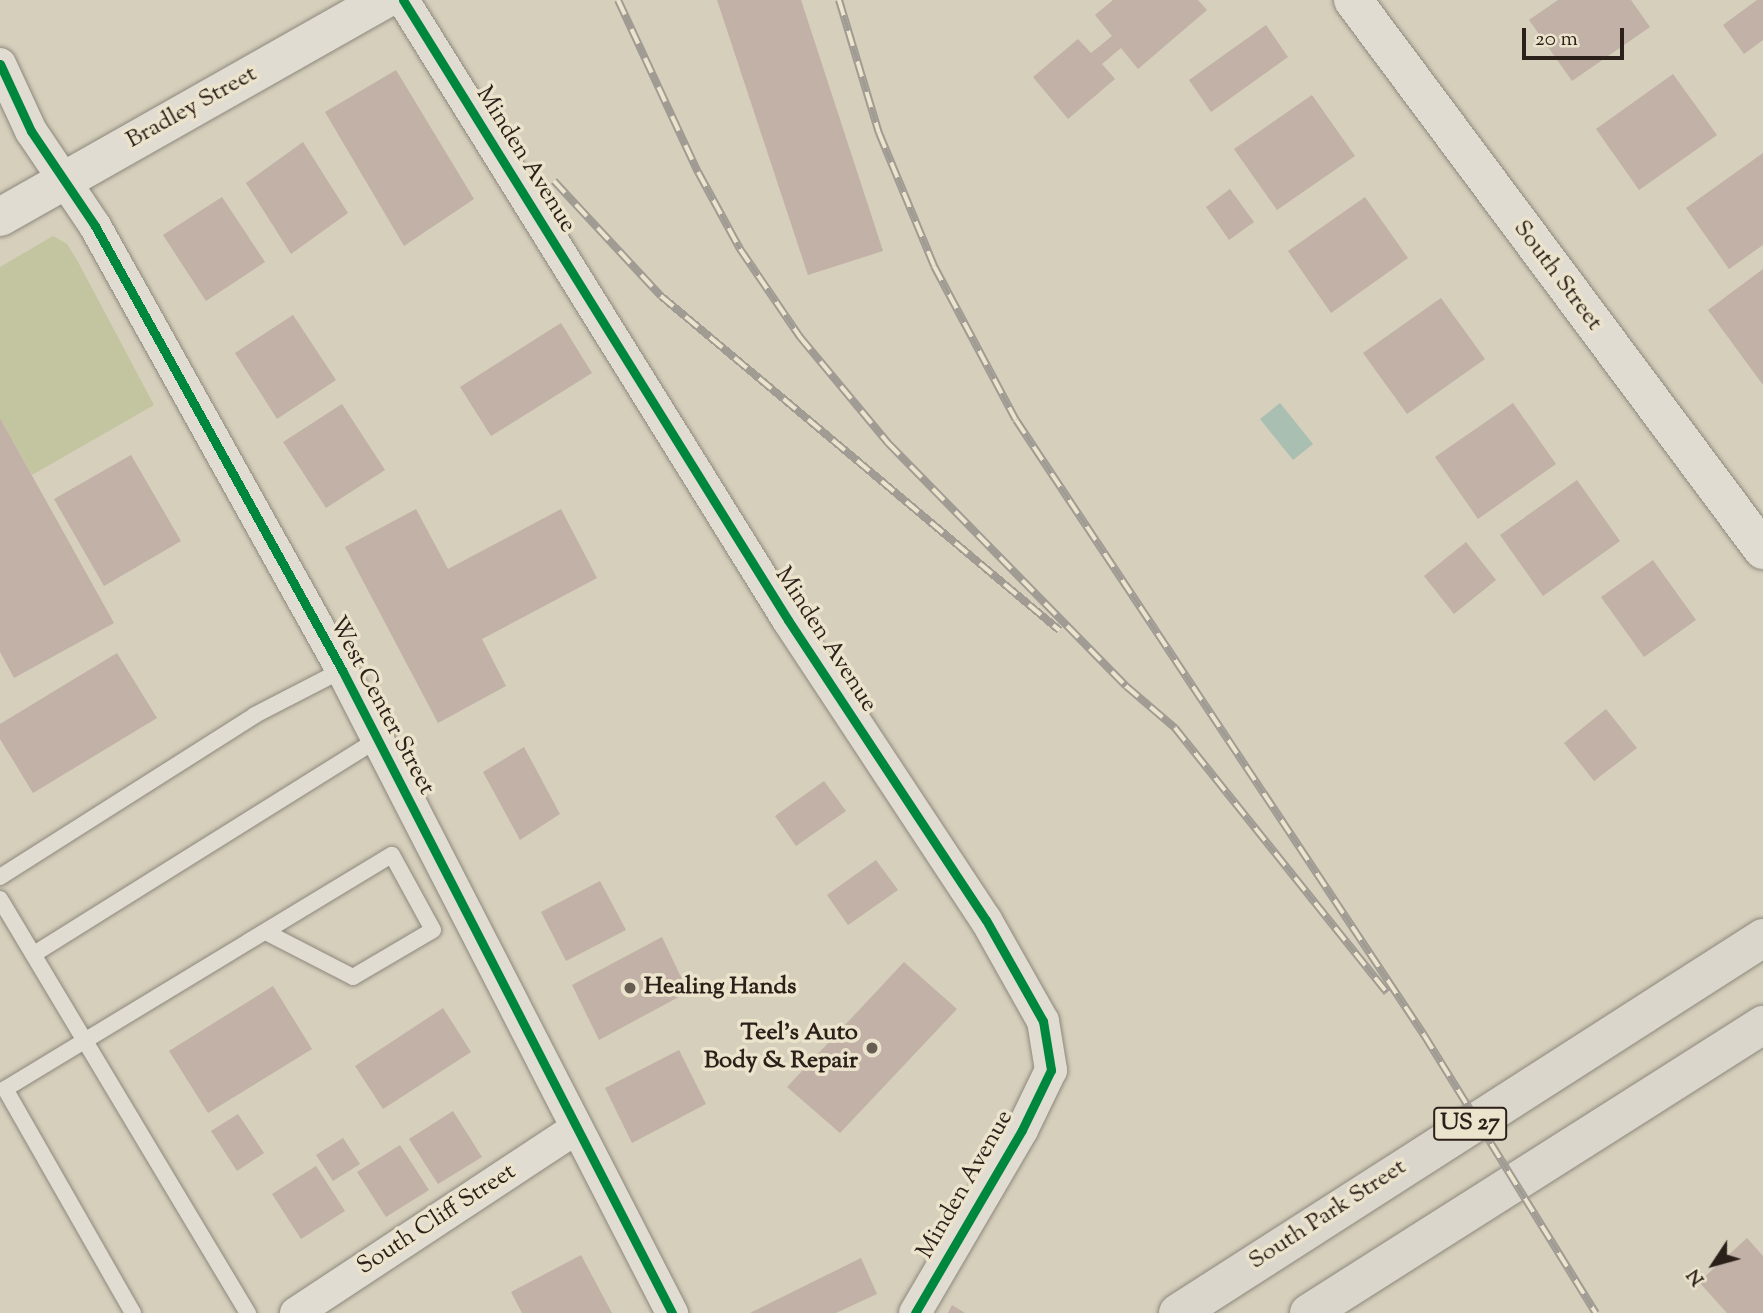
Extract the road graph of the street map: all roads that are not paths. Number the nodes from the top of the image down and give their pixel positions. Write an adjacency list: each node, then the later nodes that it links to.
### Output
1 (387, 0): 4 (street, Bradley Street); 21 (street, Minden Avenue)
2 (1353, 0): 6 (street, South Street)
3 (0, 64): 4 (street, West Center Street)
4 (64, 180): 5 (street, Bradley Street); 7 (street, West Center Street)
5 (0, 217)
6 (1763, 550)
7 (342, 670): 8 (street, West Center Street); 9 (lane)
8 (378, 739): 13 (lane); 16 (street, West Center Street)
9 (0, 877)
10 (0, 899): 13 (lane)
11 (266, 932): 11 (lane); 15 (lane)
12 (1763, 938): 22 (main road, South Park Street / US 27)
13 (34, 954): 15 (lane)
14 (1763, 1025): 23 (main road, US 27)
15 (87, 1040): 17 (lane); 18 (lane)
16 (578, 1128): 19 (street, South Cliff Street); 20 (street, West Center Street)
17 (133, 1313)
18 (248, 1313)
19 (296, 1313)
20 (672, 1313)
21 (915, 1313)
22 (1178, 1313)
23 (1309, 1313)

